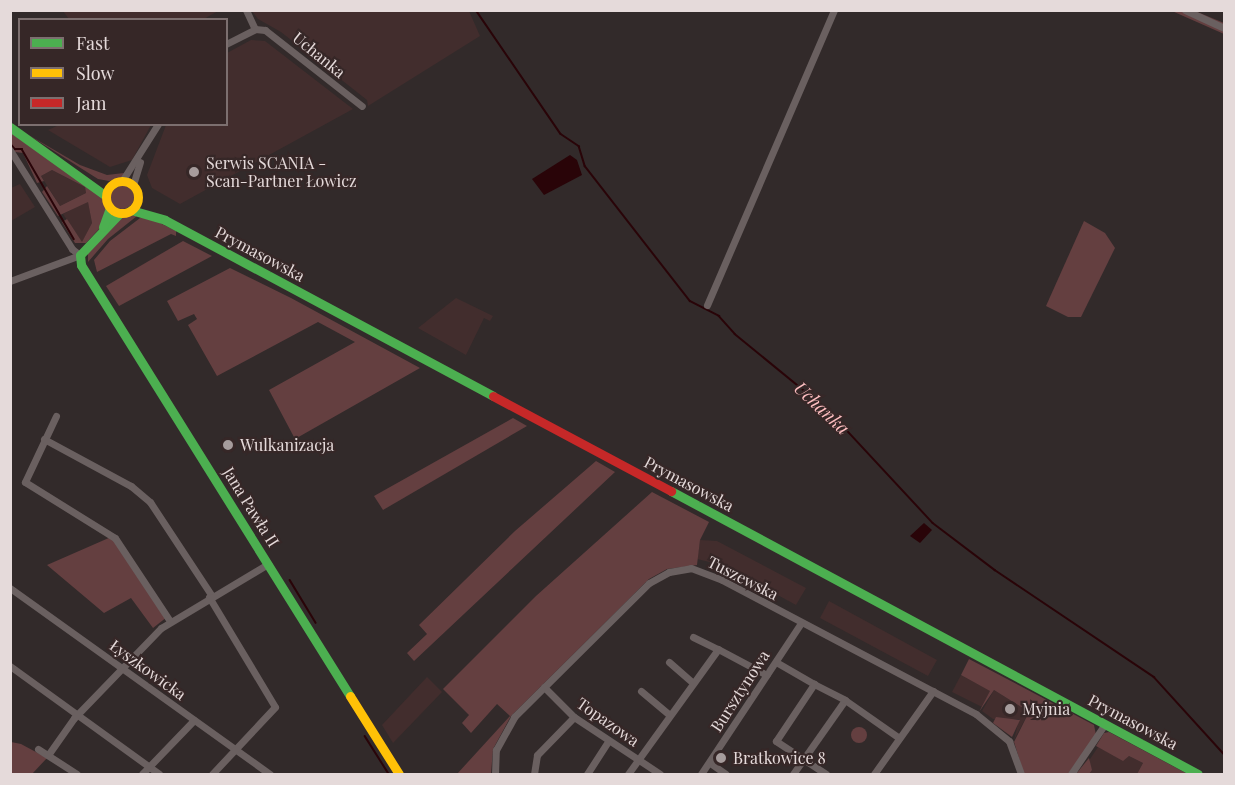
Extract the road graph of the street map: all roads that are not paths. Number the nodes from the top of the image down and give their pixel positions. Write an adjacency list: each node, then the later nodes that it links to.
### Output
1 (246, 10): 5 (street)
2 (834, 10): 25 (street)
3 (1185, 10): 4 (street)
4 (1224, 28)
5 (255, 29): 6 (street); 7 (street, Uchanka)
6 (228, 43)
7 (362, 106)
8 (157, 126): 11 (street)
9 (10, 127): 12 (main road)
10 (10, 150): 23 (street, Jana Pawła II)
11 (142, 154): 13 (street); 15 (street)
12 (76, 172): 14 (main road); 16 (main road)
13 (122, 181): 14 (main road); 15 (main road)
14 (111, 185): 16 (main road)
15 (133, 186): 17 (main road)
16 (106, 196): 18 (main road)
17 (138, 196): 19 (main road); 21 (main road, Prymasowska)
18 (110, 208): 20 (main road); 22 (main road)
19 (131, 210): 20 (main road); 21 (main road, Prymasowska)
20 (120, 213): 22 (main road)
21 (165, 220): 50 (main road, Prymasowska)
22 (97, 237): 23 (main road)
23 (80, 255): 24 (street); 28 (main road, Jana Pawła II)
24 (10, 282)
25 (707, 305)
26 (56, 416): 27 (street)
27 (44, 439): 30 (street); 31 (street)
28 (268, 564): 30 (street); 65 (main road, Jana Pawła II)
29 (10, 588): 38 (street, Łyszkowicka)
30 (210, 597): 31 (street); 54 (street)
31 (170, 621): 38 (street)
32 (801, 623): 36 (street, Bursztynowa); 42 (street, Tuszewska); 44 (street, Tuszewska)
33 (693, 636): 34 (street)
34 (718, 648): 39 (street); 40 (street)
35 (669, 662): 40 (street)
36 (778, 664): 39 (street, Bursztynowa); 41 (street)
37 (10, 666): 46 (street)
38 (122, 668): 46 (street); 49 (street, Łyszkowicka)
39 (768, 675): 58 (street, Bursztynowa)
40 (691, 681): 47 (street)
41 (814, 684): 45 (street); 57 (street)
42 (544, 687): 48 (street, Topazowa); 66 (street, Tuszewska)
43 (641, 691): 47 (street)
44 (933, 691): 51 (street); 76 (street, Tuszewska)
45 (845, 700): 51 (street); 57 (street)
46 (78, 714): 55 (street); 59 (street)
47 (668, 714): 56 (street)
48 (574, 717): 52 (street, Topazowa); 67 (street)
49 (194, 720): 54 (street, Łyszkowicka); 59 (street)
50 (1105, 724): 77 (street); 78 (main road, Prymasowska)
51 (899, 738): 75 (street)
52 (609, 740): 56 (street, Topazowa); 68 (street)
53 (38, 749): 55 (street)
54 (236, 751): 63 (street); 64 (street, Łyszkowicka)
55 (48, 755): 60 (street)
56 (638, 759): 69 (street); 70 (street, Topazowa)
57 (803, 759): 73 (street); 74 (street)
58 (710, 763): 71 (street, Bursztynowa); 72 (street)
59 (151, 766): 61 (street); 62 (street)
60 (77, 774)
61 (142, 774)
62 (159, 774)
63 (212, 774)
64 (270, 774)
65 (399, 774)
66 (495, 774)
67 (534, 774)
68 (587, 774)
69 (627, 774)
70 (660, 774)
71 (701, 774)
72 (726, 774)
73 (793, 774)
74 (826, 774)
75 (874, 774)
76 (1021, 774)
77 (1071, 774)
78 (1198, 774)

